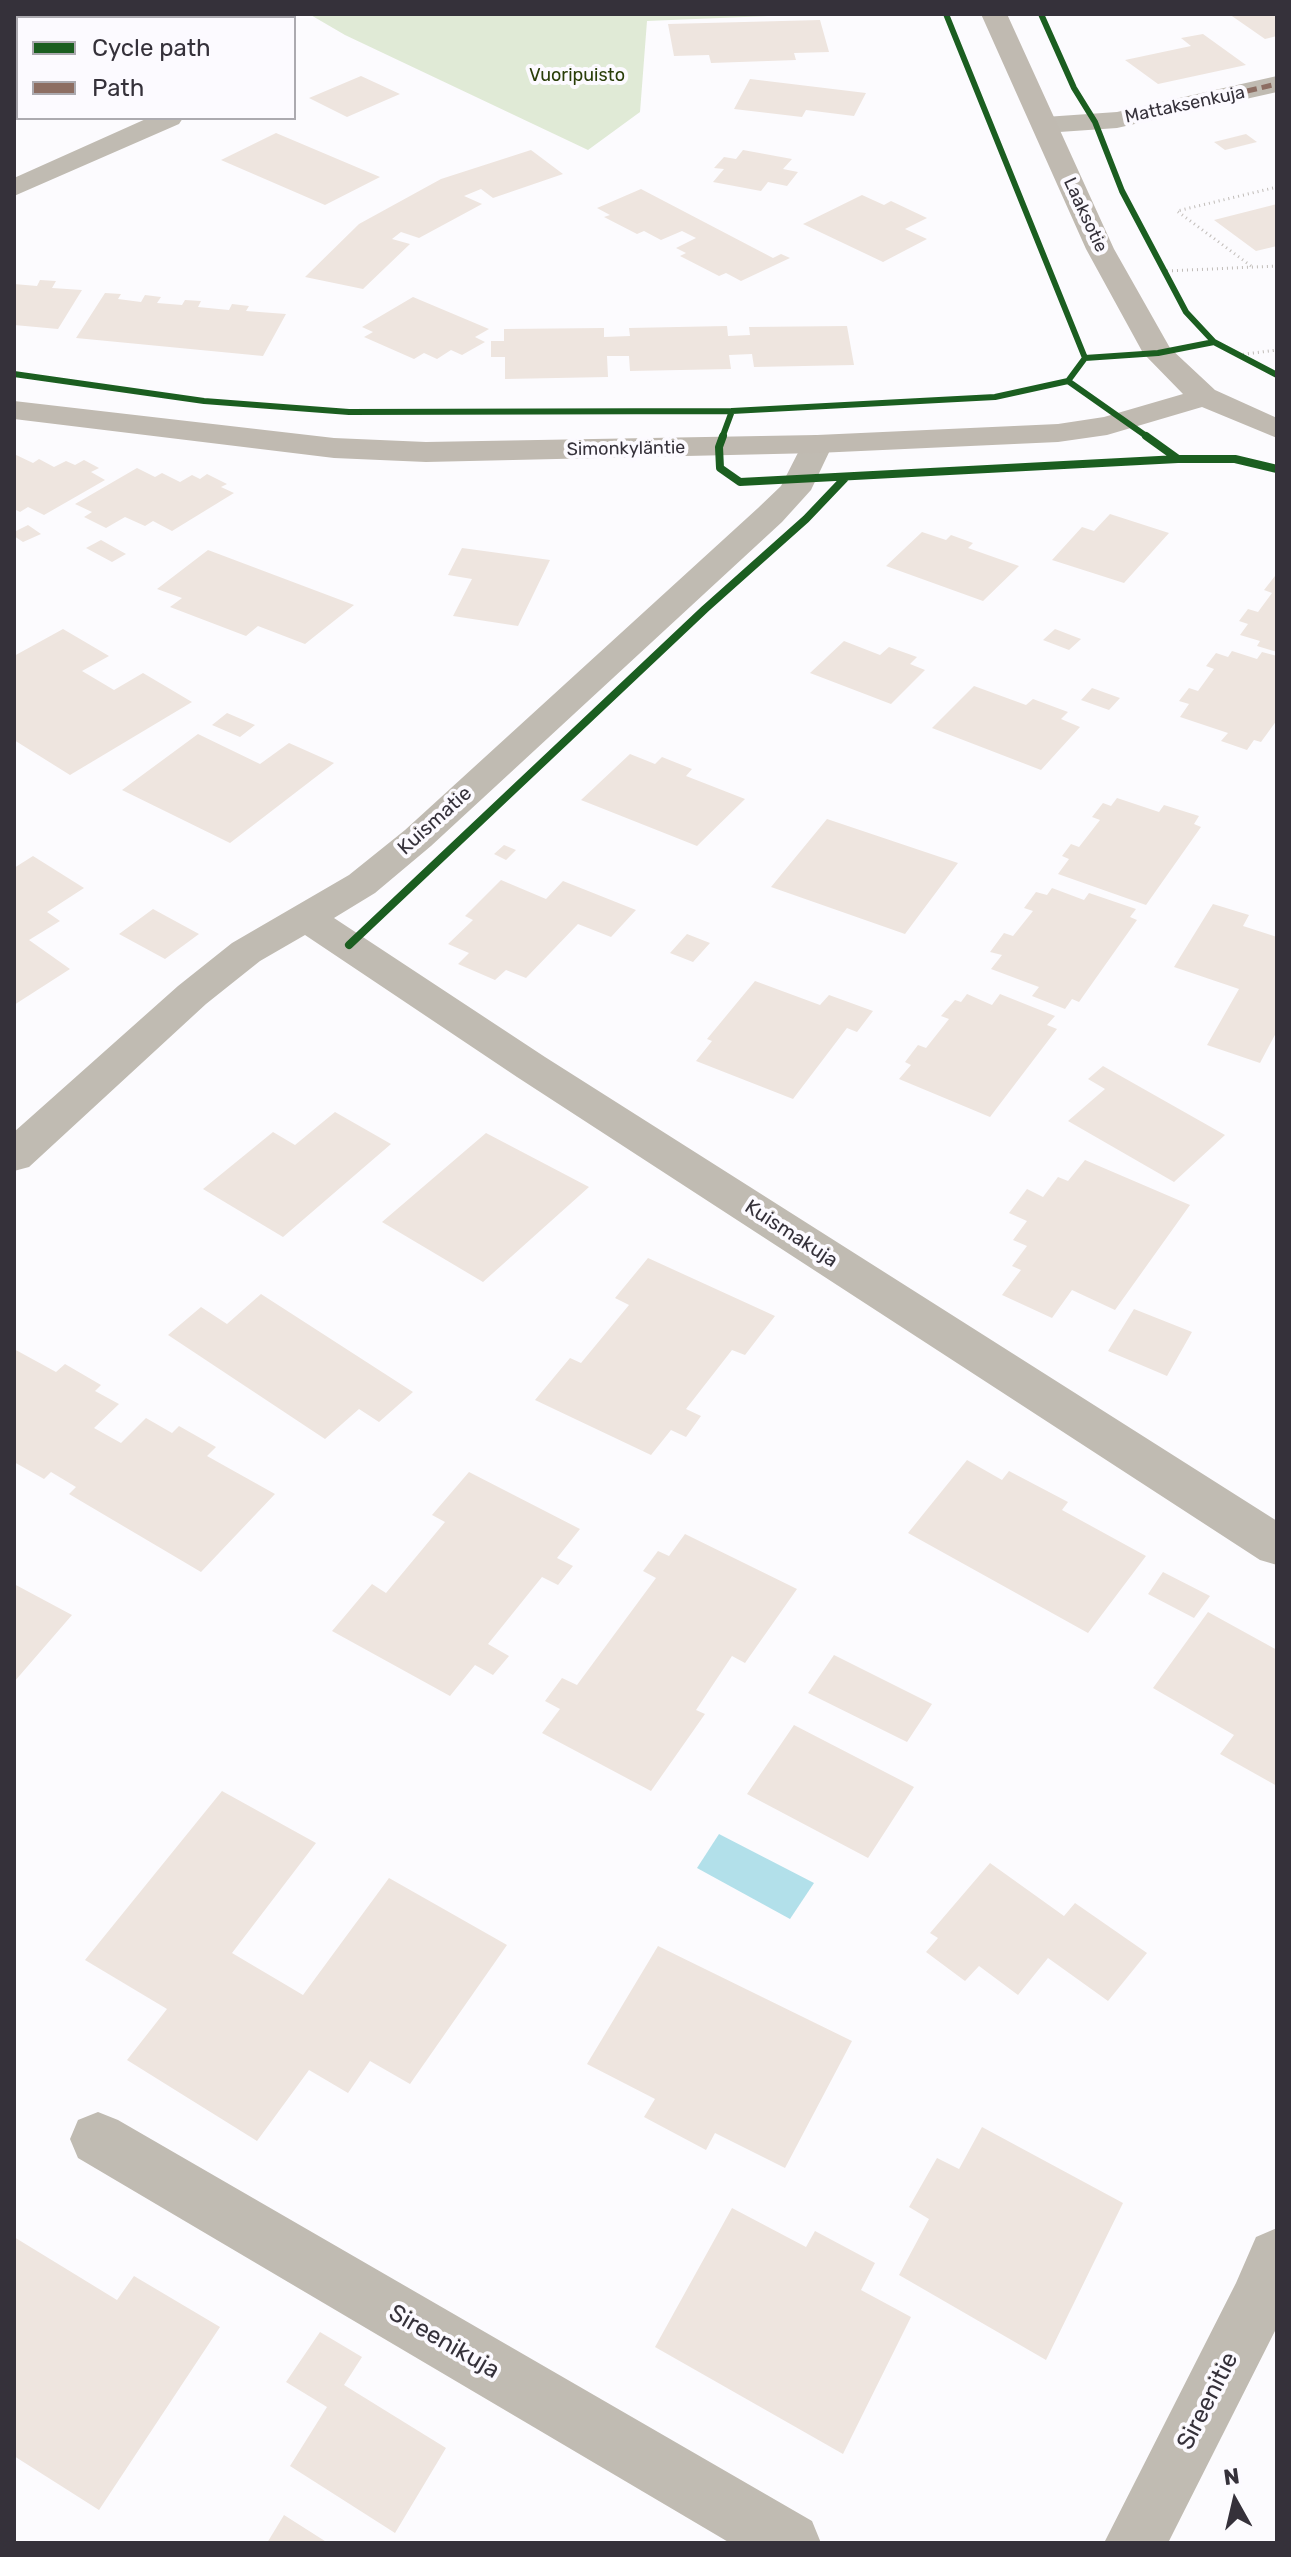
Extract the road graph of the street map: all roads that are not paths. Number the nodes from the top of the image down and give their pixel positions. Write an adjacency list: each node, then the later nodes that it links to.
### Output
1 (994, 14): 4 (main road, Laaksotie)
2 (1277, 84): 4 (street, Mattaksenkuja)
3 (166, 120): 5 (street)
4 (1045, 125): 6 (main road, Laaksotie)
5 (14, 188)
6 (1204, 397): 8 (main road); 9 (main road, Simonkyläntie)
7 (14, 410): 9 (main road, Simonkyläntie)
8 (1277, 429)
9 (817, 444): 10 (street, Kuismatie)
10 (307, 918): 11 (street, Kuismatie); 12 (street, Kuismakuja)
11 (14, 1156)
12 (1277, 1546)
13 (98, 2139): 15 (street, Sireenikuja)
14 (1270, 2292): 16 (street, Sireenitie)
15 (790, 2543)
16 (1135, 2543)

